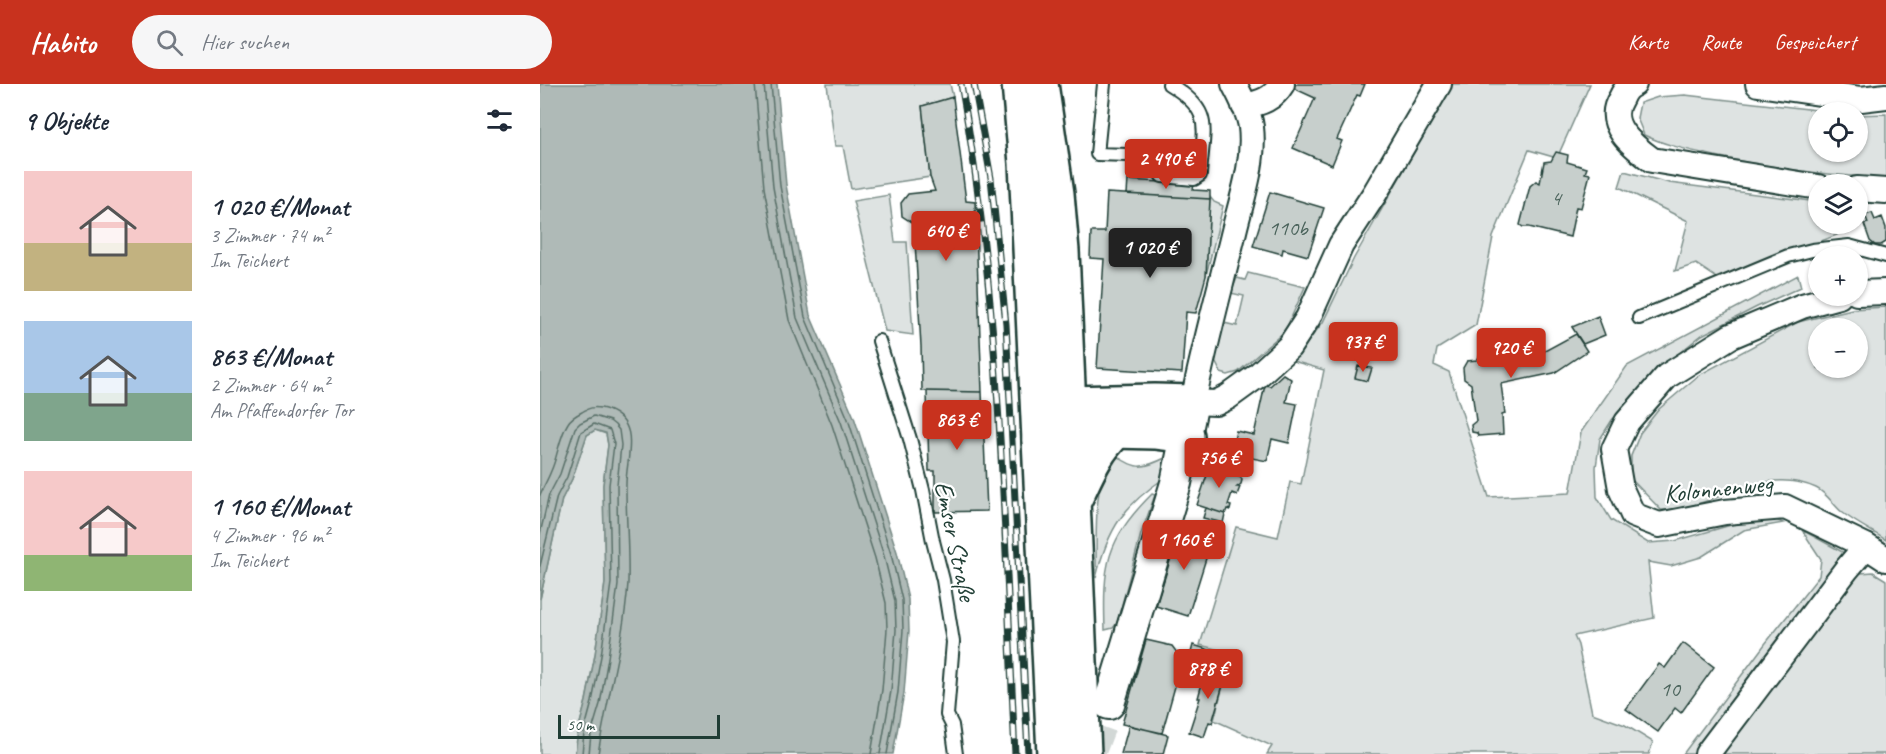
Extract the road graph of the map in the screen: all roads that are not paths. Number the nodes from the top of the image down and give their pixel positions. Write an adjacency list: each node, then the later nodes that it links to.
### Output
1 (1019, 84): 21 (main road)
2 (1041, 84): 21 (main road)
3 (1104, 84): 4 (lane)
4 (1169, 84)
5 (1234, 84): 11 (street)
6 (1282, 84): 11 (street)
7 (1439, 84): 22 (street)
8 (1634, 84): 12 (street)
9 (1758, 84): 10 (street)
10 (1886, 96)
11 (1244, 106): 22 (street)
12 (1808, 185)
13 (1868, 190): 14 (street)
14 (1886, 191)
15 (1886, 256): 19 (lane)
16 (1868, 292): 17 (street)
17 (1886, 292)
18 (1808, 304): 27 (street, Kolonnenweg)
19 (1639, 318)
20 (879, 341): 29 (lane, Emser Straße)
21 (1051, 361): 23 (main road)
22 (1193, 402): 23 (main road); 25 (street)
23 (1051, 427): 24 (main road); 26 (main road); 30 (main road)
24 (1117, 431): 25 (main road); 26 (main road)
25 (1187, 436): 28 (street)
26 (1074, 501): 31 (main road)
27 (1876, 553): 32 (street, Kolonnenweg)
28 (1109, 704)
29 (956, 754)
30 (1054, 754)
31 (1084, 754)
32 (1707, 754)

